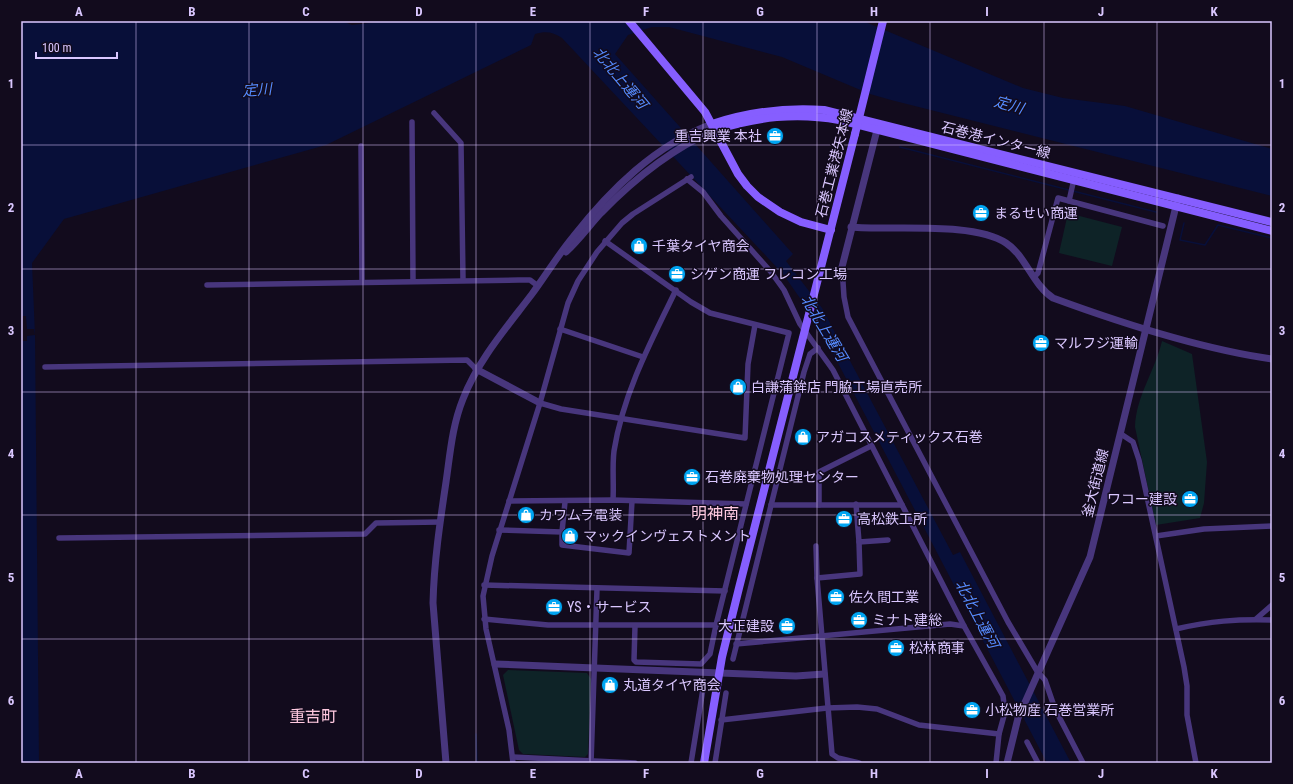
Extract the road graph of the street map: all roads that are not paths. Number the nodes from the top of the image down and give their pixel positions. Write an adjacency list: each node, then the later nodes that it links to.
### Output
1 (629, 21): 5 (main road, 石巻工業港矢本線)
2 (883, 21): 14 (main road, 石巻工業港矢本線, bridge)
3 (434, 113): 21 (street)
4 (412, 122): 20 (street)
5 (714, 127): 6 (main road, 石巻港インター線); 10 (main road, 石巻港インター線); 14 (main road, 石巻工業港矢本線); 17 (street); 17 (street)
6 (878, 130): 8 (main road, 石巻港インター線); 13 (street)
7 (361, 146): 22 (street)
8 (1074, 179): 9 (street); 10 (main road, 石巻港インター線)
9 (1069, 201): 12 (street); 19 (street)
10 (1178, 202): 11 (main road, 石巻港インター線); 15 (main road, 石巻港インター線); 28 (street, 釜大街道線)
11 (1272, 222)
12 (1163, 226)
13 (851, 227): 18 (street); 19 (street)
14 (831, 230): 29 (main road)
15 (1272, 231)
16 (605, 241): 25 (street); 27 (street); 29 (street)
17 (554, 263): 24 (street)
18 (842, 267): 77 (street)
19 (1034, 277): 28 (street)
20 (413, 280): 21 (street); 22 (street)
21 (463, 280): 24 (street)
22 (362, 281): 23 (street)
23 (207, 285)
24 (538, 286): 34 (street)
25 (676, 290): 26 (street); 31 (street)
26 (755, 325): 36 (street); 43 (street)
27 (560, 329): 31 (street); 35 (street)
28 (1146, 329): 32 (street); 37 (street, 釜大街道線)
29 (805, 330): 30 (street); 75 (main road)
30 (818, 348): 38 (street); 47 (street)
31 (643, 357): 36 (street)
32 (1272, 359)
33 (45, 367): 34 (street)
34 (476, 369): 35 (street); 48 (street)
35 (540, 403): 36 (street); 40 (street)
36 (622, 419): 39 (street)
37 (1120, 434): 52 (street); 77 (street, 釜大街道線)
38 (871, 446): 45 (street); 46 (street)
39 (614, 500): 41 (street); 42 (street)
40 (509, 501): 42 (street); 50 (street)
41 (632, 501): 43 (street); 51 (street)
42 (565, 502): 51 (street)
43 (746, 504): 60 (street)
44 (856, 504): 45 (street); 46 (street); 55 (street)
45 (902, 504): 68 (street)
46 (819, 505): 47 (street)
47 (771, 506): 71 (street)
48 (440, 522): 53 (street); 86 (street)
49 (1272, 526): 52 (street)
50 (500, 530): 51 (street); 58 (street)
51 (562, 532)
52 (1156, 536): 69 (street)
53 (59, 538)
54 (888, 540): 55 (street)
55 (859, 542): 57 (street)
56 (816, 546): 57 (street)
57 (817, 578): 70 (street)
58 (484, 585): 59 (street); 62 (street)
59 (597, 589): 60 (street); 65 (street)
60 (725, 591): 66 (street)
61 (1272, 605): 63 (street)
62 (484, 619): 65 (street); 73 (street)
63 (1256, 619): 64 (street); 69 (street)
64 (1272, 620)
65 (595, 625): 67 (street); 74 (street)
66 (716, 625): 67 (street); 67 (street)
67 (634, 626)
68 (964, 626): 70 (street); 82 (street)
69 (1176, 629): 96 (street)
70 (821, 636): 71 (street); 76 (street)
71 (736, 644): 72 (street)
72 (733, 659)
73 (495, 664): 74 (street); 84 (street)
74 (594, 668): 75 (street); 85 (street)
75 (720, 672): 76 (street); 89 (main road)
76 (824, 674): 80 (street)
77 (1036, 675): 93 (street, 釜大街道線); 95 (street)
78 (703, 689): 88 (street)
79 (726, 693): 81 (street)
80 (827, 708): 81 (street); 82 (street); 91 (street)
81 (721, 720): 90 (street)
82 (999, 734): 92 (street)
83 (1027, 742): 94 (street)
84 (513, 760): 85 (street)
85 (591, 762): 87 (street)
86 (446, 763)
87 (635, 763)
88 (691, 763)
89 (704, 763)
90 (715, 763)
91 (859, 763)
92 (996, 763)
93 (1007, 763)
94 (1038, 763)
95 (1083, 763)
96 (1196, 763)

